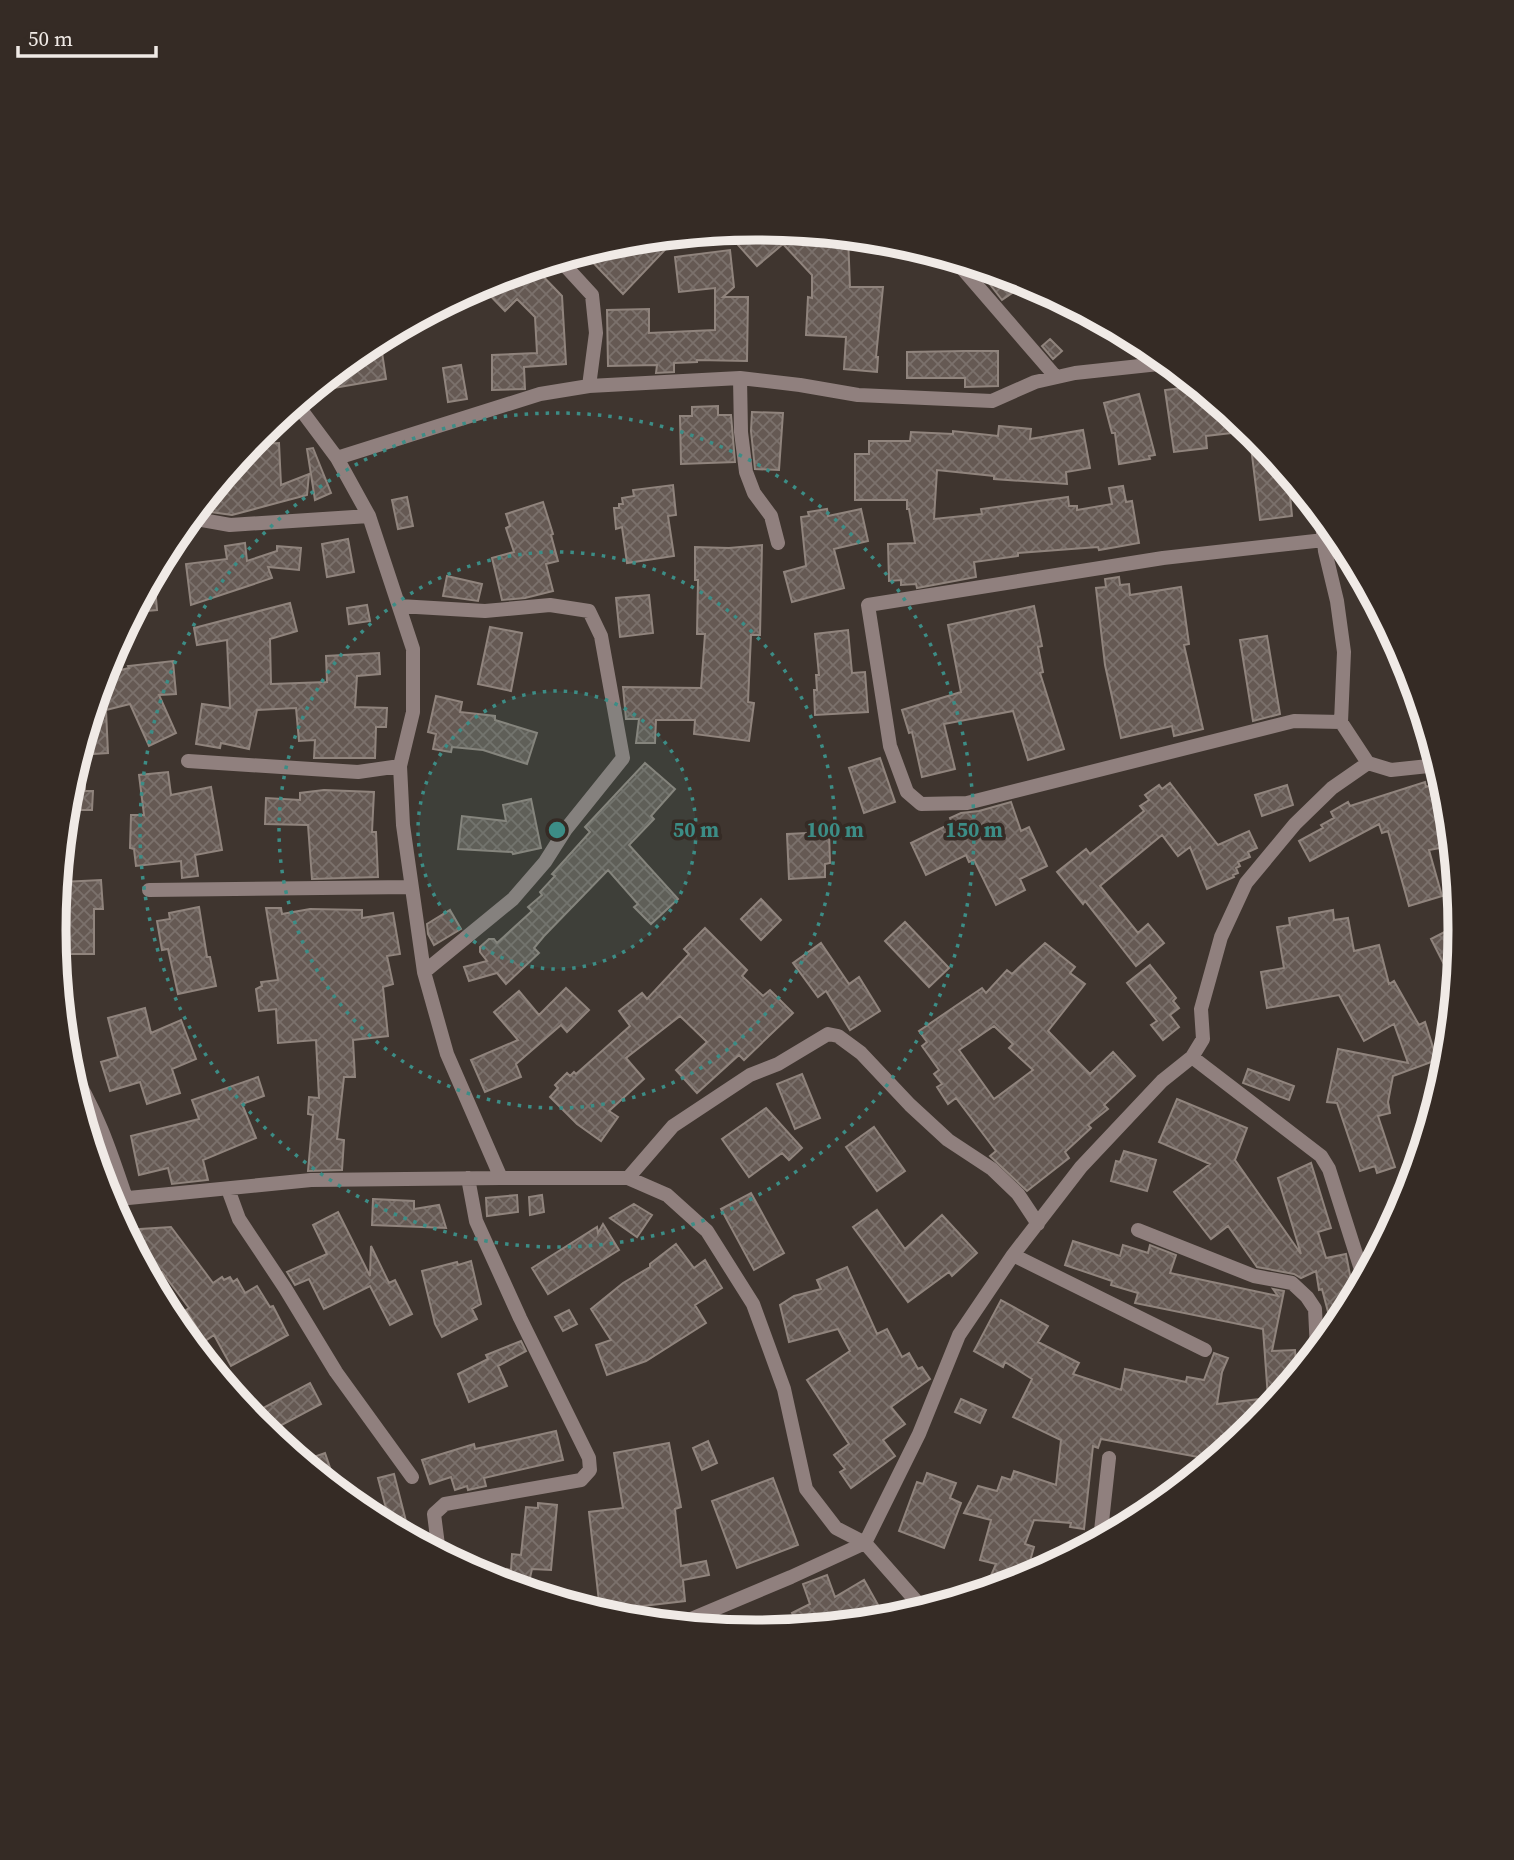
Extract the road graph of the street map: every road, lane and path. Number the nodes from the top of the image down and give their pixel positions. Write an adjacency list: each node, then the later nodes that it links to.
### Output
1 (566, 267): 6 (street)
2 (965, 272): 4 (street)
3 (1153, 365): 4 (street)
4 (1056, 377): 5 (street)
5 (740, 379): 6 (street); 13 (street)
6 (589, 386): 8 (street)
7 (302, 411): 8 (street)
8 (337, 458): 9 (street)
9 (369, 516): 10 (street); 14 (street)
10 (202, 520)
11 (1323, 536): 12 (street)
12 (1324, 540): 15 (street); 15 (street)
13 (778, 543)
14 (399, 606): 18 (street); 22 (street)
15 (1341, 722): 17 (street)
16 (188, 761): 18 (street)
17 (1368, 763): 19 (street); 23 (street)
18 (400, 766): 20 (street)
19 (1427, 766)
20 (411, 887): 21 (street); 22 (street)
21 (149, 891)
22 (424, 972): 26 (street)
23 (1192, 1057): 31 (street); 34 (street)
24 (90, 1107): 29 (street)
25 (468, 1178): 26 (street); 28 (street); 40 (street)
26 (501, 1178): 27 (street)
27 (628, 1178): 31 (street); 41 (street)
28 (228, 1189): 29 (street); 38 (street)
29 (126, 1198): 30 (street)
30 (121, 1199)
31 (1038, 1224): 33 (street)
32 (1138, 1230): 35 (street)
33 (1013, 1255): 36 (street); 41 (street)
34 (1360, 1266)
35 (1316, 1334)
36 (1206, 1350)
37 (1109, 1458): 39 (street)
38 (412, 1477)
39 (1101, 1528)
40 (438, 1541)
41 (865, 1543): 42 (street); 43 (street)
42 (916, 1601)
43 (697, 1618)

